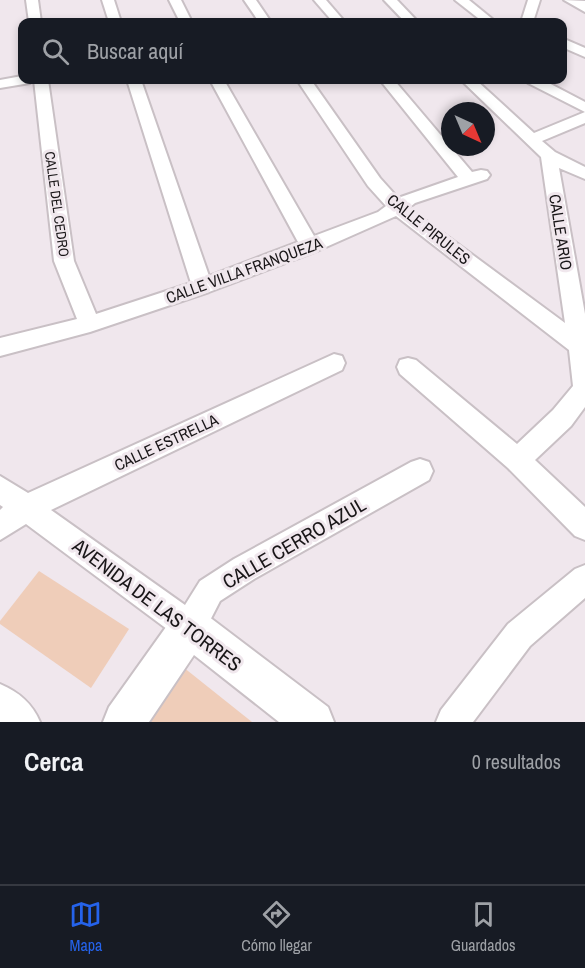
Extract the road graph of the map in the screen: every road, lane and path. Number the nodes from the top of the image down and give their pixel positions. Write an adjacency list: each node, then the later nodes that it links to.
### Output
1 (32, 0): 11 (street)
2 (108, 0): 12 (street)
3 (175, 0): 13 (street)
4 (250, 0): 14 (street)
5 (320, 0): 15 (street)
6 (390, 0): 16 (street)
7 (461, 0): 17 (street)
8 (534, 0): 18 (street)
9 (572, 0): 10 (street)
10 (585, 7)
11 (34, 18)
12 (114, 18)
13 (184, 18)
14 (262, 18)
15 (336, 18)
16 (408, 18)
17 (485, 18)
18 (528, 18)
19 (567, 44): 20 (street)
20 (585, 53)
21 (18, 81): 22 (street)
22 (0, 84)
23 (42, 84): 38 (street, CALLE DEL CEDRO)
24 (135, 84): 37 (street)
25 (219, 84): 36 (street)
26 (307, 84): 35 (street, CALLE PIRULES)
27 (391, 84): 35 (street, CALLE VILLA FRANQUEZA)
28 (472, 84): 32 (street)
29 (540, 84): 30 (street)
30 (585, 108)
31 (585, 117): 32 (street)
32 (530, 140): 33 (street)
33 (549, 156): 34 (street); 40 (street, CALLE ARIO)
34 (585, 174)
35 (397, 207): 36 (street, CALLE VILLA FRANQUEZA); 40 (street, CALLE PIRULES)
36 (310, 246): 37 (street, CALLE VILLA FRANQUEZA)
37 (202, 287): 38 (street, CALLE VILLA FRANQUEZA)
38 (90, 324): 39 (street, CALLE VILLA FRANQUEZA)
39 (0, 347)
40 (582, 347): 43 (street, CALLE ARIO)
41 (334, 363): 46 (street, CALLE ESTRELLA)
42 (408, 367): 43 (street)
43 (517, 460): 48 (street)
44 (420, 471): 50 (street, CALLE CERRO AZUL)
45 (0, 489): 46 (street, AVENIDA DE LAS TORRES)
46 (26, 508): 47 (street, CALLE ESTRELLA); 50 (street, AVENIDA DE LAS TORRES)
47 (0, 526)
48 (585, 526)
49 (585, 579): 55 (street)
50 (190, 627): 53 (street, CALLE CERRO AZUL); 54 (street, AVENIDA DE LAS TORRES)
51 (0, 705): 52 (street)
52 (20, 722)
53 (124, 722)
54 (313, 722)
55 (453, 722)

